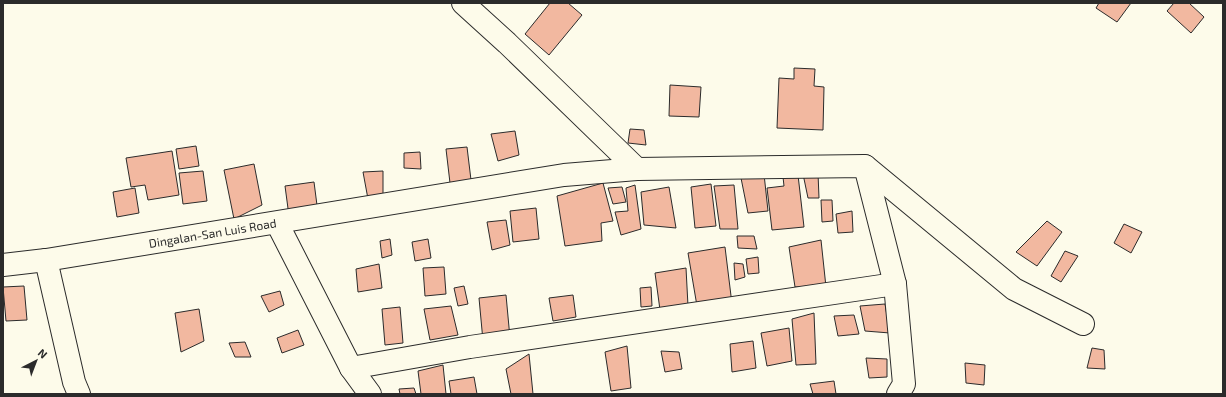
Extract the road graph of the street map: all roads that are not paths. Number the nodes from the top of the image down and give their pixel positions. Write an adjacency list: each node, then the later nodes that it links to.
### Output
1 (463, 3): 3 (street)
2 (865, 166): 3 (street); 7 (street); 8 (street)
3 (637, 169): 4 (street)
4 (277, 223): 5 (street, Dingalan-San Luis Road); 9 (street, Dingalan-San Luis Road)
5 (46, 260): 6 (street, Dingalan-San Luis Road); 10 (street)
6 (3, 265)
7 (895, 284): 9 (street); 12 (street)
8 (1083, 324)
9 (352, 368): 11 (street, Dingalan-San Luis Road)
10 (79, 394)
11 (370, 394)
12 (898, 394)

